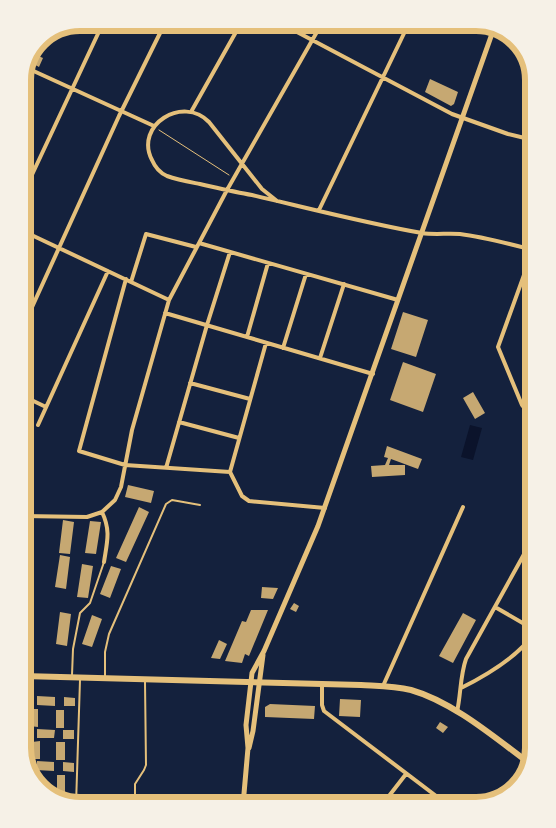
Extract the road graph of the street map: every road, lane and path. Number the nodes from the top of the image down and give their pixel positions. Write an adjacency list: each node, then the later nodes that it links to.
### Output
1 (99, 31): 11 (street)
2 (161, 31): 12 (street)
3 (236, 31): 13 (street)
4 (295, 31): 8 (street)
5 (317, 31): 8 (street)
6 (405, 31): 10 (street)
7 (492, 34): 14 (street)
8 (312, 40): 10 (street); 17 (street)
9 (32, 70): 11 (street)
10 (382, 77): 14 (street); 22 (street)
11 (71, 88): 12 (street); 18 (street)
12 (122, 112): 15 (street); 26 (street)
13 (191, 112): 15 (street); 17 (street)
14 (462, 117): 16 (street); 23 (street)
15 (154, 126): 19 (path); 20 (street)
16 (525, 138)
17 (242, 164): 19 (street); 21 (street)
18 (31, 176)
19 (234, 178): 20 (street)
20 (227, 190): 21 (street); 25 (street)
21 (277, 201): 22 (street)
22 (319, 210): 23 (street)
23 (422, 233): 27 (street); 37 (street)
24 (31, 235): 26 (street)
25 (198, 245): 28 (street); 34 (street); 36 (street)
26 (59, 248): 30 (street); 38 (street)
27 (525, 248)
28 (230, 252): 29 (street); 40 (street)
29 (268, 263): 32 (street); 41 (street)
30 (108, 271): 33 (street); 49 (street)
31 (525, 272): 50 (street)
32 (306, 274): 35 (street); 43 (street)
33 (126, 279): 34 (street); 54 (street)
34 (131, 282): 36 (street)
35 (344, 284): 37 (street); 44 (street)
36 (169, 300): 39 (street)
37 (398, 300): 45 (street)
38 (31, 309)
39 (165, 313): 40 (street); 54 (street)
40 (206, 325): 41 (street); 46 (street)
41 (247, 337): 42 (street)
42 (266, 342): 43 (street); 47 (street)
43 (283, 348): 44 (street)
44 (320, 358): 45 (street)
45 (373, 374): 59 (street)
46 (190, 383): 47 (street); 51 (street)
47 (250, 399): 53 (street)
48 (31, 400): 49 (street)
49 (46, 407): 52 (street)
50 (525, 409)
51 (179, 422): 53 (street); 55 (street)
52 (38, 425)
53 (239, 438): 56 (street)
54 (125, 465): 55 (street); 60 (street)
55 (166, 468): 56 (street)
56 (230, 472): 59 (street)
57 (200, 504): 71 (lane)
58 (463, 507): 76 (street)
59 (325, 508): 67 (street)
60 (102, 512): 61 (street); 63 (street)
61 (31, 516)
62 (525, 554): 64 (street)
63 (104, 562): 69 (lane)
64 (495, 607): 65 (street); 77 (street)
65 (525, 624)
66 (525, 645): 77 (street)
67 (264, 652): 73 (street); 74 (street)
68 (31, 676): 69 (main road)
69 (72, 677): 70 (main road)
70 (80, 678): 71 (main road); 82 (lane)
71 (105, 678): 72 (main road)
72 (144, 680): 73 (main road); 83 (lane)
73 (249, 682): 74 (main road); 79 (street)
74 (259, 683): 75 (main road); 79 (street)
75 (322, 684): 76 (main road); 81 (street)
76 (383, 686): 78 (main road)
77 (461, 688): 78 (street)
78 (457, 712): 80 (main road)
79 (248, 748): 84 (street)
80 (523, 759)
81 (406, 774): 85 (street); 86 (street)
82 (76, 797)
83 (135, 797)
84 (244, 797)
85 (389, 797)
86 (436, 797)

